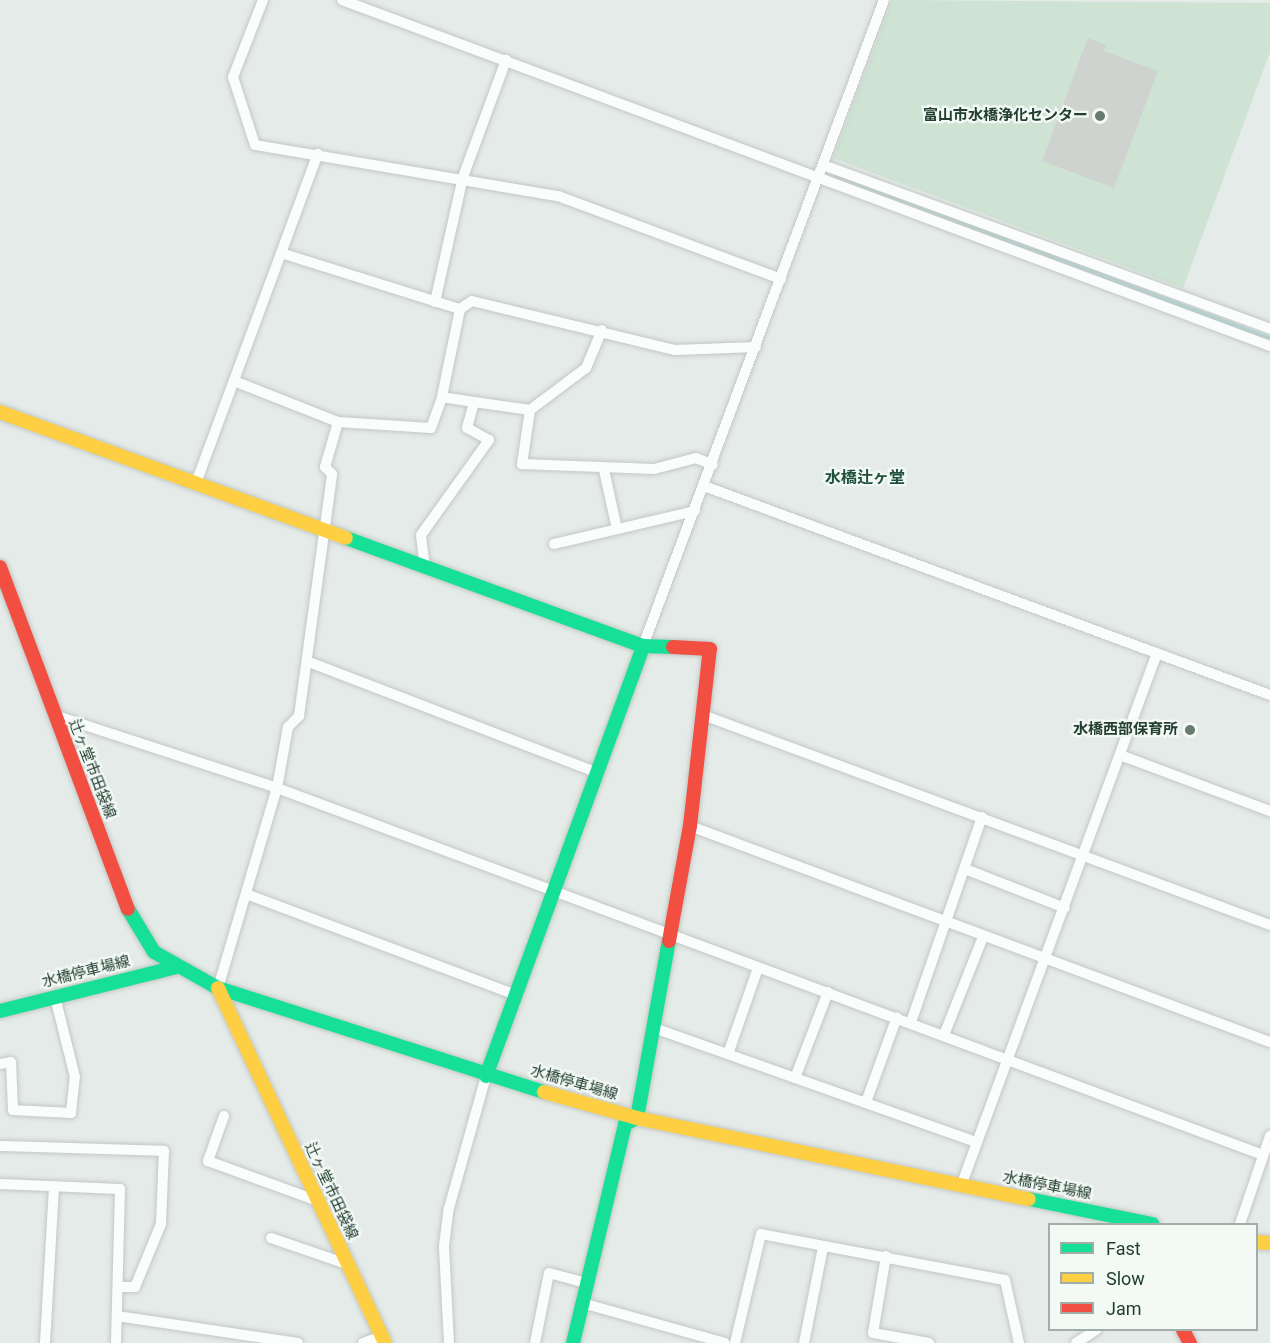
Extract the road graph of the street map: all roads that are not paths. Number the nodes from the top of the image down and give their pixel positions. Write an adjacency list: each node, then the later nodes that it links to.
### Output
1 (263, 0): 5 (street)
2 (342, 0): 4 (street)
3 (884, 0): 6 (street)
4 (506, 60): 7 (street); 8 (street)
5 (318, 154): 7 (street); 9 (street)
6 (823, 165): 8 (street); 13 (street)
7 (463, 177): 10 (street); 11 (street)
8 (818, 178): 10 (street); 15 (street)
9 (281, 253): 11 (street); 17 (street)
10 (781, 279): 16 (street)
11 (435, 302): 12 (street)
12 (460, 309): 14 (street); 18 (street)
13 (1270, 329)
14 (602, 330): 16 (street); 20 (street)
15 (1270, 346)
16 (756, 348): 23 (street)
17 (234, 381): 22 (street); 25 (street)
18 (442, 397): 19 (street); 22 (street)
19 (474, 402): 20 (street); 32 (street)
20 (530, 410): 24 (street)
21 (0, 412): 25 (main road)
22 (338, 422): 29 (street)
23 (712, 465): 24 (street); 26 (street)
24 (604, 470): 28 (street)
25 (196, 483): 29 (main road)
26 (704, 486): 27 (street); 34 (street)
27 (694, 511): 28 (street); 33 (street)
28 (617, 529): 30 (street)
29 (324, 531): 32 (main road); 35 (street)
30 (554, 544)
31 (0, 568): 37 (main road, 辻ヶ堂市田袋線)
32 (425, 568): 33 (main road)
33 (643, 646): 38 (main road); 40 (main road)
34 (1157, 653): 36 (street); 39 (street)
35 (309, 662): 40 (street); 41 (street)
36 (1270, 695)
37 (54, 715): 41 (street); 55 (main road, 辻ヶ堂市田袋線)
38 (703, 715): 43 (street); 44 (main road)
39 (1120, 754): 42 (street); 45 (street)
40 (598, 773): 48 (main road)
41 (277, 788): 47 (street); 48 (street)
42 (1270, 811)
43 (982, 817): 45 (street); 46 (street)
44 (690, 826): 50 (street); 52 (main road)
45 (1085, 854): 49 (street); 51 (street)
46 (965, 869): 49 (street); 50 (street)
47 (246, 894): 57 (street); 59 (street)
48 (553, 894): 52 (street); 59 (main road)
49 (1065, 908): 54 (street)
50 (947, 924): 53 (street); 63 (street)
51 (1270, 925)
52 (671, 937): 56 (street); 64 (main road)
53 (982, 938): 54 (street); 65 (street)
54 (1045, 961): 66 (street); 68 (street)
55 (176, 967): 57 (main road, 水橋停車場線); 60 (main road, 水橋停車場線)
56 (758, 968): 58 (street); 67 (street)
57 (218, 987): 70 (main road, 水橋停車場線); 82 (main road, 辻ヶ堂市田袋線)
58 (828, 992): 62 (street); 71 (street)
59 (516, 995): 70 (main road)
60 (55, 997): 61 (main road, 水橋停車場線); 69 (street)
61 (0, 1011)
62 (897, 1017): 63 (street); 72 (street)
63 (911, 1022): 65 (street)
64 (654, 1028): 67 (street); 74 (main road)
65 (944, 1035): 68 (street)
66 (1270, 1042)
67 (728, 1054): 71 (street)
68 (1009, 1059): 76 (street); 78 (street)
69 (0, 1064)
70 (486, 1076): 74 (main road, 水橋停車場線); 99 (street)
71 (795, 1078): 72 (street)
72 (866, 1102): 76 (street)
73 (224, 1116): 82 (street)
74 (638, 1118): 81 (main road, 水橋停車場線); 89 (main road)
75 (1270, 1136): 78 (street)
76 (976, 1142): 81 (street)
77 (0, 1146): 90 (street)
78 (1263, 1155): 84 (street)
79 (0, 1184): 80 (street)
80 (54, 1186): 90 (street); 95 (street)
81 (961, 1186): 83 (main road, 水橋停車場線)
82 (318, 1201): 88 (main road, 辻ヶ堂市田袋線)
83 (1147, 1223)
84 (1240, 1223)
85 (271, 1238): 88 (street)
86 (823, 1247): 87 (street); 103 (street); 104 (street)
87 (886, 1256): 105 (street); 106 (street)
88 (347, 1264): 94 (main road, 辻ヶ堂市田袋線)
89 (587, 1283): 91 (main road); 100 (street)
90 (118, 1287): 92 (street)
91 (582, 1303): 101 (main road); 102 (street)
92 (117, 1316): 96 (street); 97 (street)
93 (1093, 1331): 107 (street)
94 (384, 1340): 98 (street)
95 (45, 1343)
96 (116, 1343)
97 (298, 1343)
98 (363, 1343)
99 (449, 1343)
100 (535, 1343)
101 (573, 1343)
102 (725, 1343)
103 (735, 1343)
104 (804, 1343)
105 (929, 1343)
106 (1019, 1343)
107 (1076, 1343)

